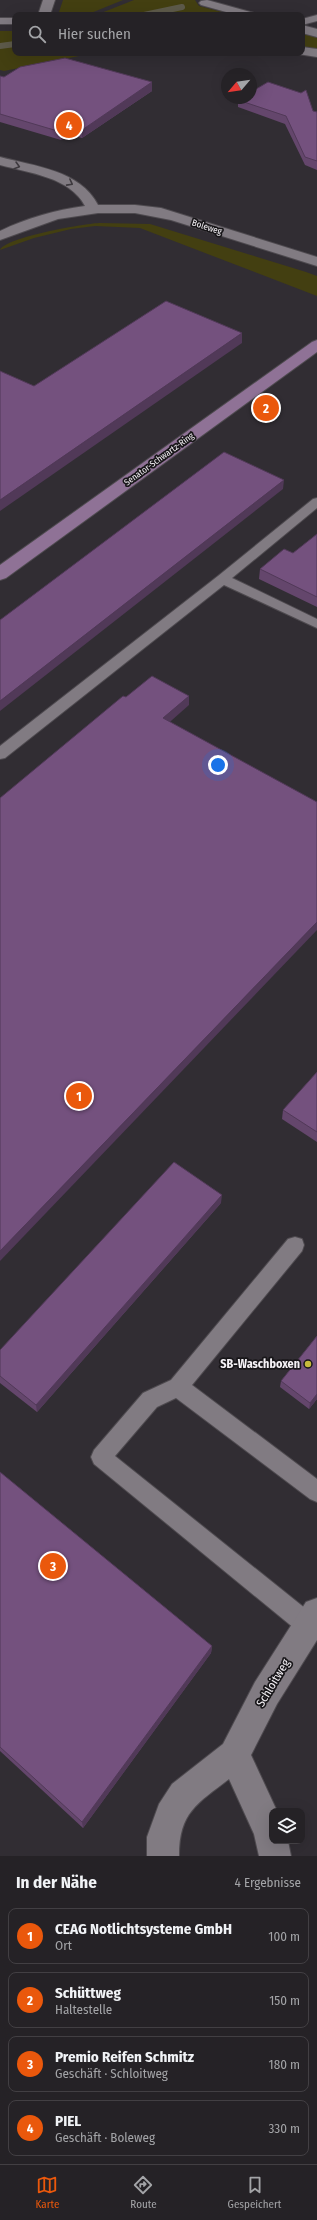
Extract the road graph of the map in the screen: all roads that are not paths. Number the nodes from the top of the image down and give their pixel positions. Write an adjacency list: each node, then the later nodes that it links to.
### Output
1 (49, 0): 3 (street)
2 (205, 3): 4 (street)
3 (45, 12)
4 (239, 12)
5 (317, 18): 8 (lane)
6 (0, 21): 7 (street)
7 (12, 21)
8 (305, 21)
9 (305, 30): 10 (street)
10 (317, 33)
11 (305, 51): 12 (street)
12 (317, 53)
13 (0, 161): 14 (street, one-way to 14)
14 (94, 210): 15 (street, Boleweg); 16 (street, Boleweg)
15 (0, 236)
16 (317, 262)
17 (317, 345): 19 (main road, Senator-Schwartz-Ring)
18 (317, 502): 20 (lane)
19 (0, 574)
20 (223, 579): 21 (lane); 22 (lane)
21 (317, 624)
22 (0, 754)
23 (295, 1245): 24 (lane)
24 (178, 1387): 25 (lane); 26 (lane)
25 (317, 1492)
26 (312, 1619): 27 (street, Schloitweg)
27 (234, 1755): 28 (street, Schloitweg); 29 (street)
28 (163, 1856)
29 (275, 1856)

